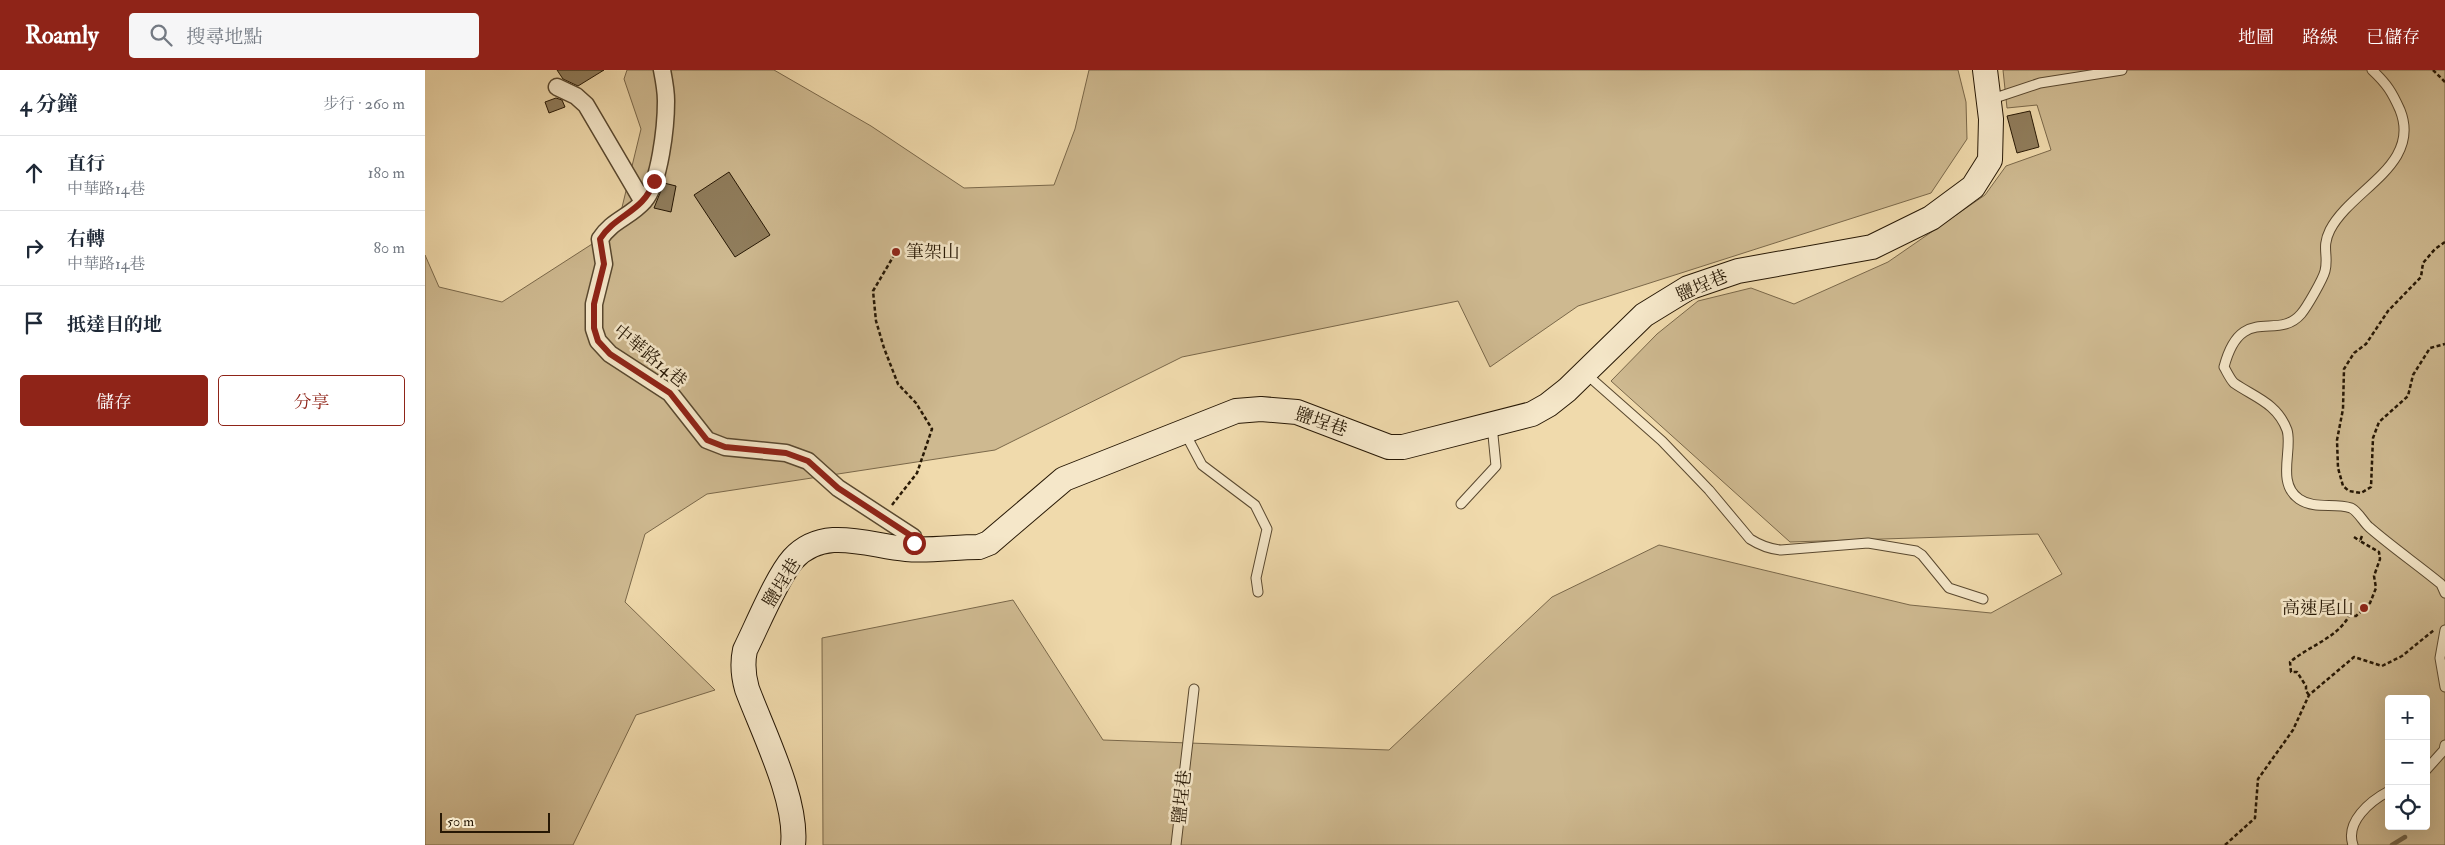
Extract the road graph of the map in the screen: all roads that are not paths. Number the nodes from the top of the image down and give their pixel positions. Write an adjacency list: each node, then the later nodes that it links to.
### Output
1 (662, 70): 7 (street, 中華路14巷)
2 (1985, 70): 6 (street, 鹽埕巷)
3 (2122, 70): 6 (lane)
4 (2373, 70): 14 (lane)
5 (557, 87): 7 (street)
6 (1989, 100): 8 (street, 鹽埕巷)
7 (643, 202): 12 (street, 中華路14巷)
8 (1585, 373): 9 (street, 鹽埕巷); 15 (lane)
9 (1492, 422): 10 (street, 鹽埕巷); 11 (lane)
10 (1184, 431): 12 (street, 鹽埕巷); 13 (lane)
11 (1461, 504)
12 (907, 549): 22 (street, 鹽埕巷)
13 (1258, 592)
14 (2445, 593)
15 (1983, 599)
16 (2442, 628): 17 (lane)
17 (2445, 687)
18 (1194, 689): 23 (lane, 鹽埕巷)
19 (2445, 745): 20 (lane)
20 (2430, 766)
21 (2385, 793): 24 (lane)
22 (793, 845)
23 (1176, 845)
24 (2353, 845)

